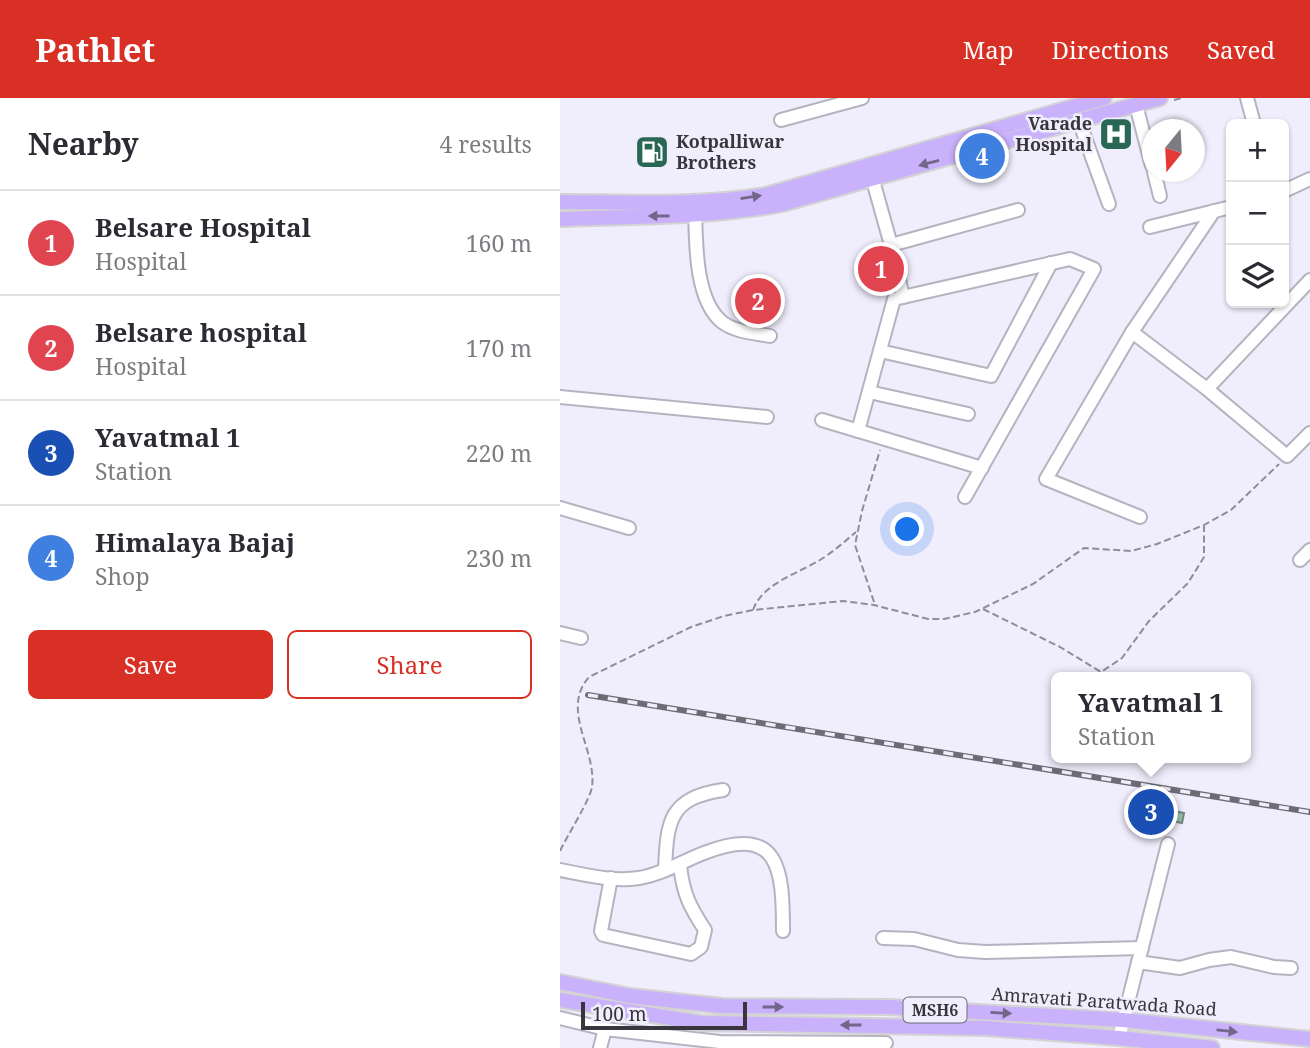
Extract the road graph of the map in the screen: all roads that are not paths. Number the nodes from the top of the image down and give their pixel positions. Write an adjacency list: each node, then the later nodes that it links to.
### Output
1 (862, 98): 7 (street)
2 (1160, 98): 5 (main road)
3 (1247, 98): 6 (street)
4 (1103, 102): 5 (main road); 8 (main road); 10 (main road)
5 (1136, 105): 9 (street)
6 (1253, 119)
7 (781, 120)
8 (1079, 121): 10 (main road, one-way to 10); 16 (street)
9 (1142, 127)
10 (871, 172): 18 (main road); 23 (street)
11 (1310, 179): 13 (street)
12 (1156, 182): 14 (street)
13 (1289, 189)
14 (1160, 196)
15 (560, 202): 18 (main road)
16 (1109, 204)
17 (1226, 208): 20 (street)
18 (695, 209): 21 (main road, one-way to 21); 28 (street)
19 (1018, 209): 23 (street)
20 (1214, 211): 22 (street); 27 (street)
21 (560, 219)
22 (1150, 227)
23 (891, 245): 26 (street)
24 (1051, 263): 26 (street); 29 (street); 38 (street)
25 (1310, 280): 30 (street)
26 (903, 297): 29 (street)
27 (1132, 332): 30 (street); 41 (street)
28 (769, 336)
29 (880, 351): 31 (street)
30 (1207, 389): 37 (street)
31 (869, 392): 33 (street); 36 (street)
32 (560, 397): 34 (street)
33 (968, 414)
34 (768, 417)
35 (822, 421): 36 (street)
36 (858, 431): 38 (street)
37 (1310, 433)
38 (982, 468): 39 (street)
39 (965, 497)
40 (560, 508): 42 (street)
41 (1140, 517)
42 (629, 528)
43 (1310, 550): 44 (street)
44 (1300, 560)
45 (560, 633): 46 (street)
46 (581, 638)
47 (723, 790): 51 (street)
48 (1168, 844): 55 (street)
49 (680, 865): 51 (street); 52 (street); 53 (street)
50 (560, 870): 52 (street)
51 (665, 870): 52 (street)
52 (611, 878)
53 (783, 931)
54 (883, 938): 55 (street)
55 (1142, 948): 56 (street)
56 (1138, 962): 57 (street); 61 (street)
57 (1291, 968)
58 (560, 982): 61 (main road, Amravati Paratwada Road / MSH6, one-way to 61)
59 (560, 1000): 62 (main road, Amravati Paratwada Road / MSH6, one-way to 59)
60 (560, 1018): 63 (street)
61 (1123, 1020): 64 (street); 65 (main road, Amravati Paratwada Road / MSH6, one-way to 65)
62 (888, 1025): 64 (main road, Amravati Paratwada Road / MSH6); 67 (street)
63 (605, 1029): 66 (street); 68 (street)
64 (1119, 1038): 69 (main road, Amravati Paratwada Road / MSH6)
65 (1310, 1039)
66 (719, 1045): 67 (street)
67 (885, 1045)
68 (600, 1048)
69 (1212, 1048)

